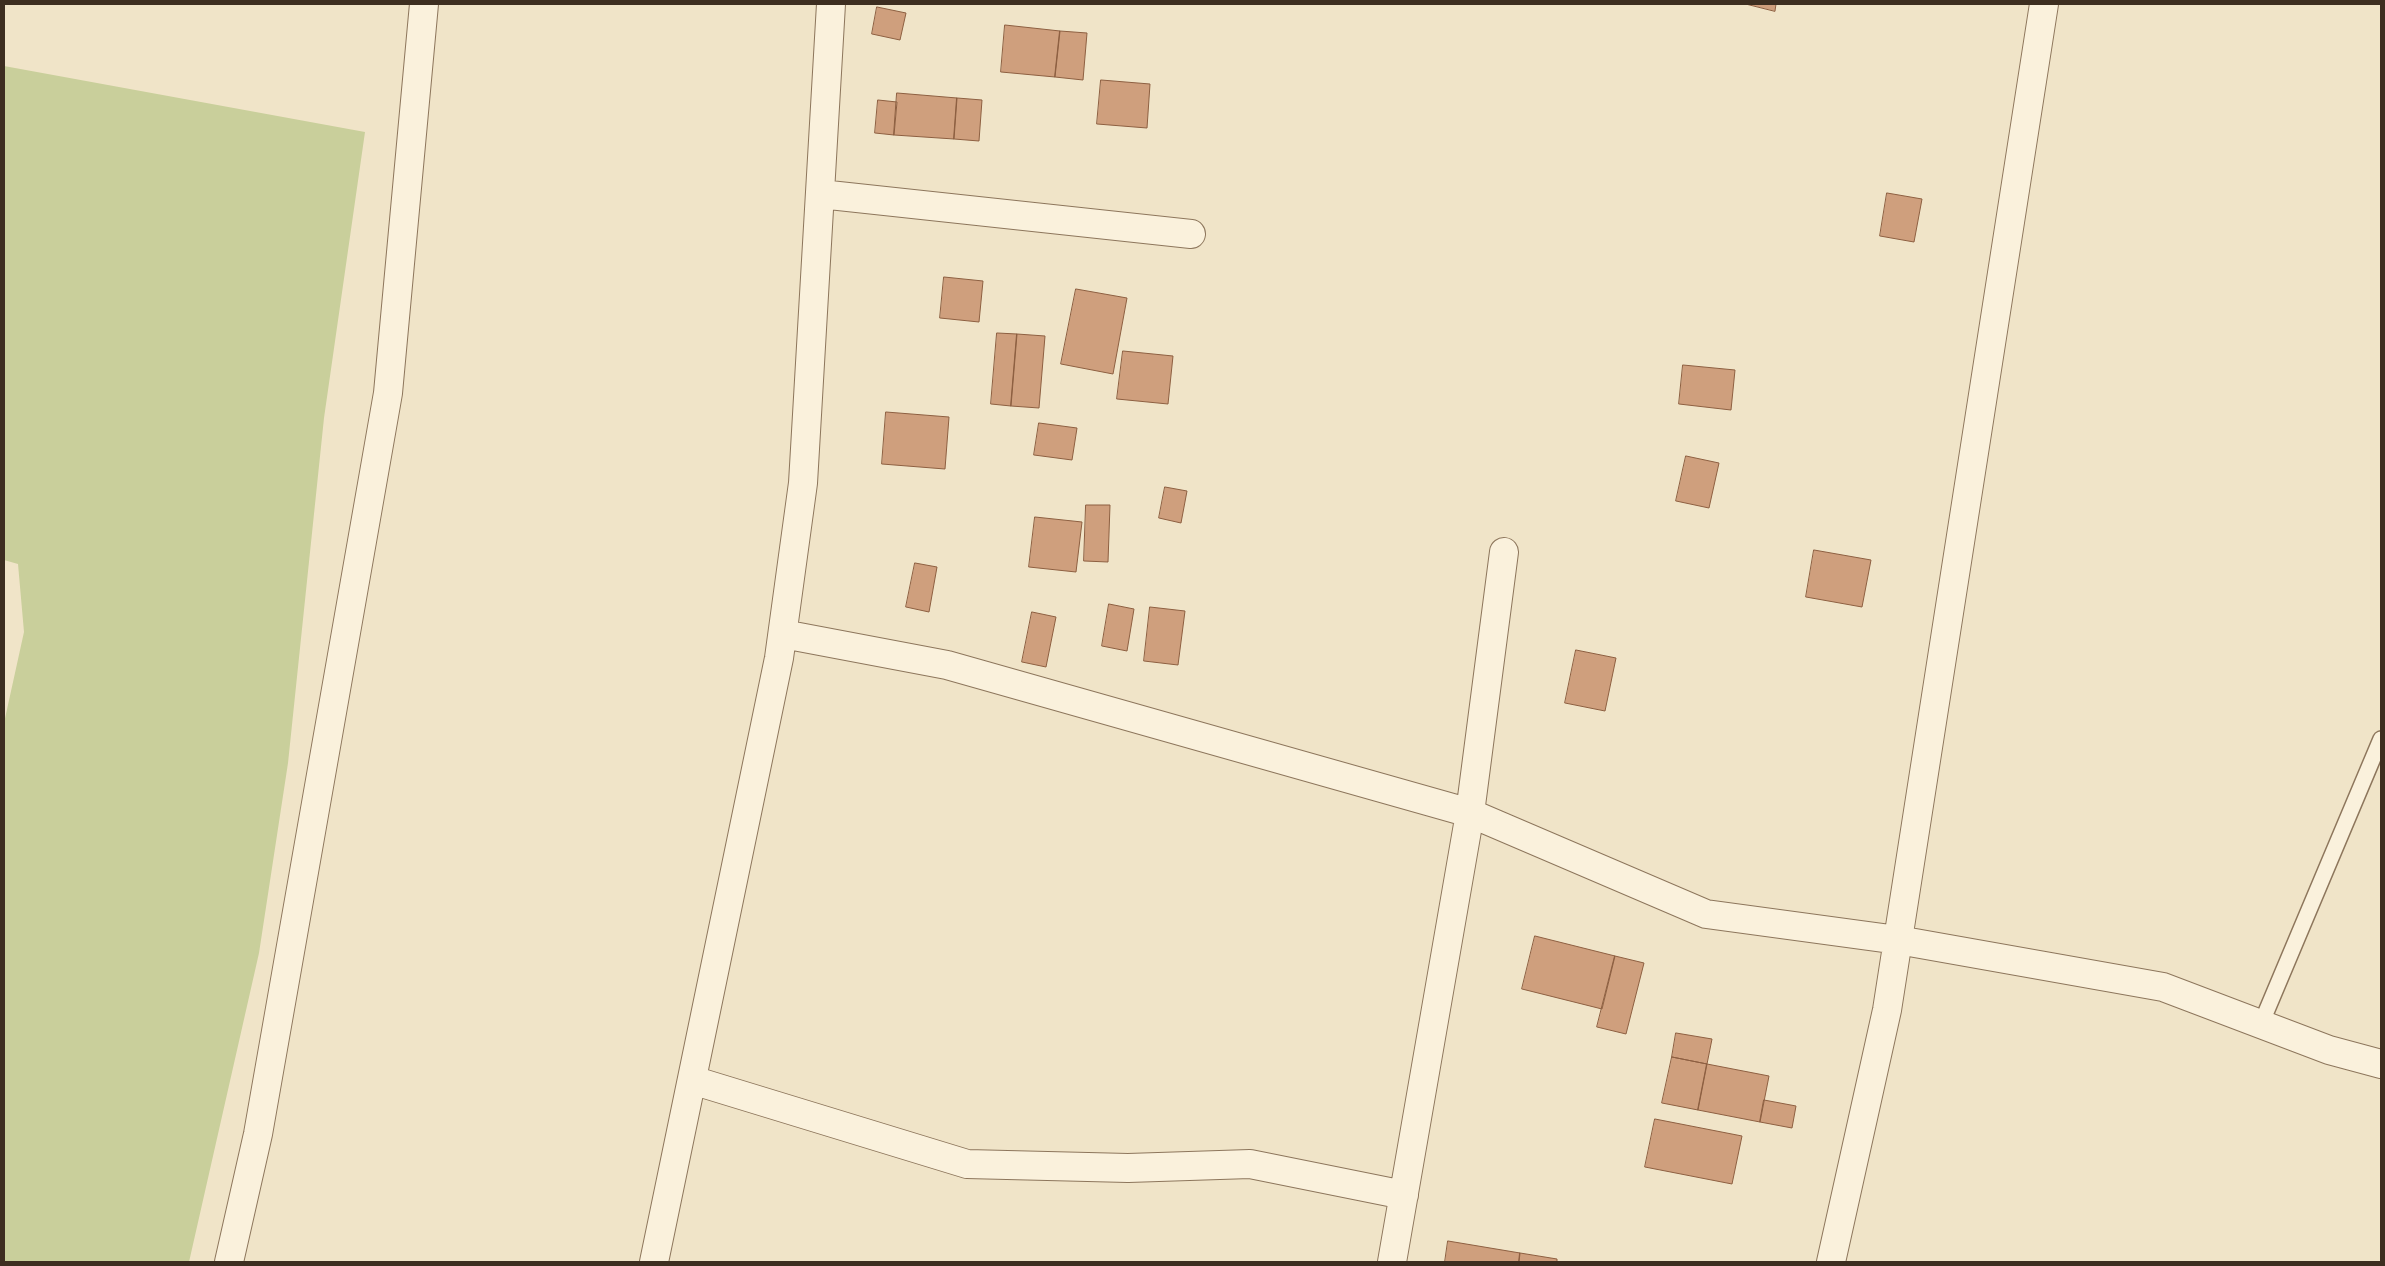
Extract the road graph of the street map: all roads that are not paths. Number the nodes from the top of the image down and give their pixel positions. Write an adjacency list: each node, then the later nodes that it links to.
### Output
1 (424, 4): 15 (street)
2 (831, 4): 4 (street)
3 (2044, 4): 10 (street)
4 (820, 194): 5 (street); 7 (street)
5 (1191, 234)
6 (1504, 552): 9 (street)
7 (783, 634): 9 (street); 13 (street)
8 (2381, 739): 11 (lane)
9 (1470, 813): 10 (street); 14 (street)
10 (1898, 940): 11 (street); 18 (street)
11 (2260, 1024): 12 (street)
12 (2381, 1064)
13 (692, 1080): 14 (street); 16 (street)
14 (1404, 1195): 17 (street)
15 (229, 1262)
16 (654, 1262)
17 (1392, 1262)
18 (1831, 1262)

